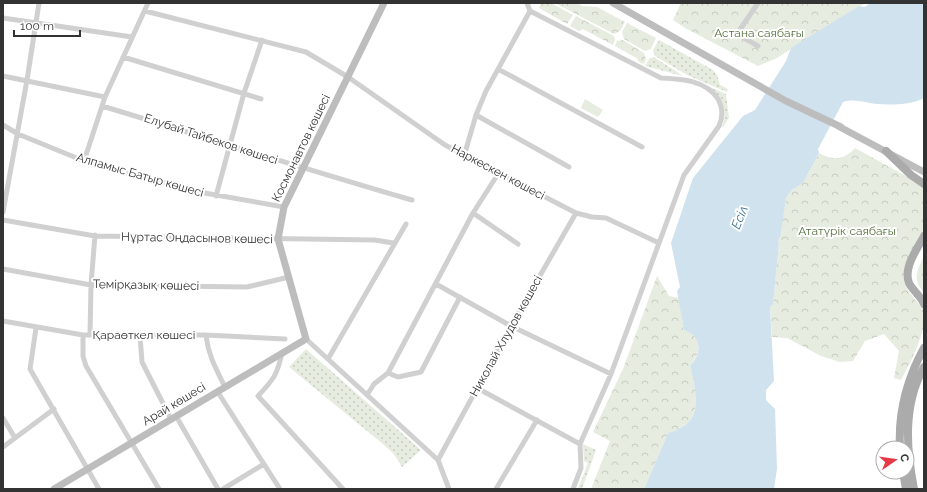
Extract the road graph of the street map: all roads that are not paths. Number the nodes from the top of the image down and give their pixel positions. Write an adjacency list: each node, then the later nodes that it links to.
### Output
1 (39, 3): 10 (street)
2 (148, 3): 7 (street)
3 (384, 3): 17 (street, Космонавтов көшесі)
4 (527, 3): 8 (street)
5 (613, 3): 28 (street)
6 (758, 3): 13 (street)
7 (145, 11): 11 (street); 12 (street, Наркескен көшесі)
8 (530, 11): 15 (street); 50 (street)
9 (3, 18): 10 (street)
10 (36, 23): 11 (street); 18 (street)
11 (132, 37): 14 (street)
12 (262, 40): 17 (street, Наркескен көшесі); 19 (street)
13 (758, 46)
14 (123, 57): 19 (street); 20 (street)
15 (498, 69): 23 (street); 27 (street)
16 (3, 76): 18 (street)
17 (348, 77): 29 (street, Наркескен көшесі); 32 (street, Космонавтов көшесі)
18 (27, 80): 20 (street); 25 (street)
19 (244, 93): 21 (street); 26 (street)
20 (105, 97): 22 (street)
21 (261, 99)
22 (102, 106): 26 (street, Елубай Тайбеков көшесі); 30 (street)
23 (476, 115): 29 (street); 31 (street)
24 (3, 125): 25 (street, Алпамыс Батыр көшесі)
25 (18, 134): 30 (street, Алпамыс Батыр көшесі); 35 (street)
26 (230, 144): 32 (street, Елубай Тайбеков көшесі); 38 (street)
27 (642, 147)
28 (886, 151): 34 (street); 37 (main road)
29 (464, 156): 36 (street, Наркескен көшесі)
30 (84, 161): 38 (street, Алпамыс Батыр көшесі)
31 (569, 167)
32 (302, 169): 39 (street, Елубай Тайбеков көшесі); 40 (street, Космонавтов көшесі)
33 (3, 172): 35 (street)
34 (924, 172)
35 (9, 173): 41 (street)
36 (498, 174): 42 (street); 43 (street, Наркескен көшесі)
37 (924, 184)
38 (216, 196): 40 (street, Алпамыс Батыр көшесі)
39 (412, 200)
40 (284, 207): 48 (street, Космонавтов көшесі)
41 (3, 212)
42 (473, 213): 51 (street); 55 (street)
43 (576, 213): 50 (street, Наркескен көшесі); 61 (street, Николай Хлудов көшесі)
44 (3, 220): 46 (street, Нұртас Оңдасынов көшесі)
45 (406, 224): 49 (street)
46 (95, 235): 48 (street, Нұртас Оңдасынов көшесі); 56 (street)
47 (924, 236): 59 (main road)
48 (278, 239): 49 (street, Нұртас Оңдасынов көшесі); 54 (street, Космонавтов көшесі)
49 (393, 243): 72 (street)
50 (659, 243): 75 (street)
51 (518, 244)
52 (924, 245): 57 (main road)
53 (3, 269): 56 (street, Темірқазық көшесі)
54 (289, 277): 56 (street, Темірқазық көшесі); 68 (street, Космонавтов көшесі)
55 (436, 284): 58 (street); 74 (street)
56 (91, 285): 63 (street)
57 (924, 292)
58 (460, 297): 61 (street); 74 (street)
59 (924, 304)
60 (3, 321): 62 (street, Қараөткел көшесі)
61 (511, 326): 75 (street); 78 (street, Николай Хлудов көшесі)
62 (36, 328): 65 (street, Қараөткел көшесі); 81 (street)
63 (90, 335): 65 (street, Қараөткел көшесі); 66 (street, Қараөткел көшесі)
64 (206, 335): 66 (street, Қараөткел көшесі); 67 (street, Қараөткел көшесі); 77 (street)
65 (82, 336): 87 (street)
66 (140, 336): 82 (street)
67 (285, 338)
68 (306, 339): 71 (street, Арай көшесі); 72 (street)
69 (924, 341): 76 (main road)
70 (924, 348): 76 (main road)
71 (282, 353): 77 (street, Арай көшесі); 99 (street)
72 (328, 359): 80 (street)
73 (924, 367): 103 (main road)
74 (388, 373): 80 (street)
75 (611, 374): 88 (street)
76 (908, 385): 86 (main road)
77 (225, 387): 79 (street, Арай көшесі)
78 (477, 388): 84 (street); 90 (street, Николай Хлудов көшесі)
79 (218, 391): 82 (street, Арай көшесі); 91 (street)
80 (367, 395): 90 (street)
81 (54, 409): 85 (street); 92 (street)
82 (174, 417): 87 (street, Арай көшесі); 96 (street)
83 (3, 418): 85 (street)
84 (537, 420): 88 (street); 101 (street)
85 (16, 438): 89 (street)
86 (900, 440)
87 (131, 443): 92 (street, Арай көшесі); 95 (street)
88 (580, 444): 102 (street)
89 (3, 447)
90 (438, 460): 100 (street)
91 (264, 464): 97 (street); 98 (street)
92 (88, 468): 93 (street, Арай көшесі); 94 (street)
93 (54, 489)
94 (100, 489)
95 (158, 489)
96 (218, 489)
97 (223, 489)
98 (280, 489)
99 (343, 489)
100 (449, 489)
101 (496, 489)
102 (573, 489)
103 (914, 489)

